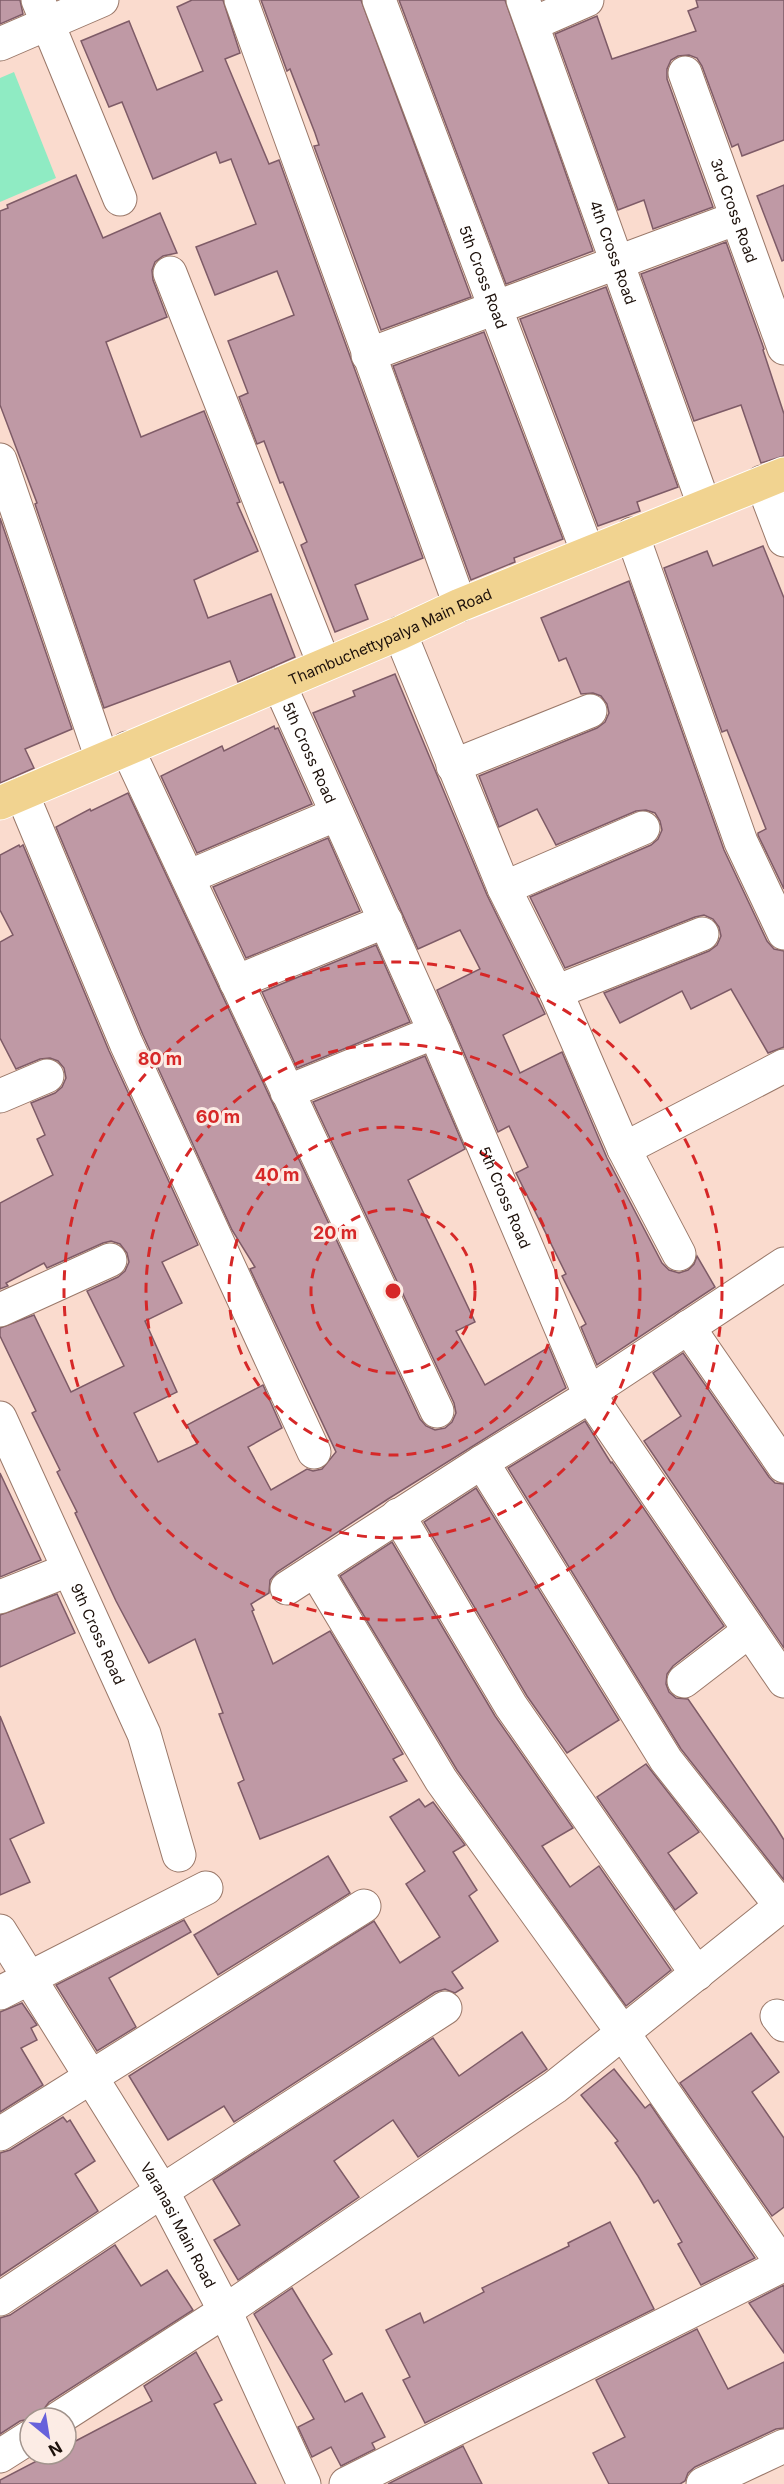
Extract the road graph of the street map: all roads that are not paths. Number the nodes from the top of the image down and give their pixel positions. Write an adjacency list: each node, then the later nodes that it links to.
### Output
1 (102, 0): 5 (street)
2 (241, 0): 15 (street)
3 (380, 0): 13 (street, 5th Cross Road)
4 (587, 0): 6 (street)
5 (43, 12): 7 (street); 9 (street)
6 (528, 12): 11 (street, 4th Cross Road)
7 (0, 44)
8 (685, 73): 10 (street, 3rd Cross Road)
9 (120, 199)
10 (737, 218): 11 (street); 14 (street, 3rd Cross Road)
11 (616, 262): 13 (street); 18 (street, 4th Cross Road)
12 (170, 273): 24 (street)
13 (494, 308): 15 (street); 21 (street, 5th Cross Road)
14 (784, 348)
15 (368, 355): 22 (street)
16 (0, 460): 27 (street)
17 (773, 478): 18 (main road, Thambuchettypalya Main Road); 20 (street)
18 (704, 506): 19 (main road, Thambuchettypalya Main Road)
19 (632, 534): 21 (main road, Thambuchettypalya Main Road); 35 (street)
20 (784, 540)
21 (588, 553): 22 (main road, Thambuchettypalya Main Road)
22 (460, 605): 23 (main road, Thambuchettypalya Main Road)
23 (400, 633): 24 (main road, Thambuchettypalya Main Road); 28 (street)
24 (324, 664): 25 (main road, Thambuchettypalya Main Road)
25 (279, 684): 27 (main road, Thambuchettypalya Main Road); 30 (street, 5th Cross Road)
26 (590, 711): 28 (street)
27 (115, 754): 29 (main road, Thambuchettypalya Main Road); 32 (street)
28 (453, 766): 33 (street)
29 (11, 798): 53 (street)
30 (337, 814): 32 (street); 34 (street, 5th Cross Road)
31 (643, 828): 33 (street)
32 (188, 877): 37 (street)
33 (504, 888): 38 (street)
34 (386, 921): 37 (street); 39 (street, 5th Cross Road)
35 (784, 933)
36 (702, 934): 38 (street)
37 (236, 982): 43 (street)
38 (556, 992): 44 (street)
39 (435, 1032): 43 (street); 50 (street, 5th Cross Road)
40 (784, 1066): 44 (street)
41 (47, 1076): 42 (street)
42 (4, 1084)
43 (287, 1092): 51 (street)
44 (624, 1149): 45 (street)
45 (679, 1254)
46 (110, 1260): 48 (street)
47 (784, 1264): 49 (street)
48 (0, 1310)
49 (687, 1327): 50 (street); 55 (street)
50 (590, 1396): 54 (street); 61 (street, 5th Cross Road)
51 (437, 1412)
52 (0, 1418): 57 (street, 9th Cross Road)
53 (314, 1452)
54 (482, 1462): 56 (street); 68 (street)
55 (784, 1466)
56 (398, 1515): 58 (street); 68 (street)
57 (68, 1570): 60 (street); 64 (street, 9th Cross Road)
58 (315, 1570): 59 (street); 72 (street)
59 (287, 1588)
60 (0, 1597)
61 (750, 1631): 62 (street); 63 (street, 5th Cross Road)
62 (684, 1681)
63 (784, 1681)
64 (180, 1855)
65 (206, 1888): 69 (street)
66 (364, 1906): 73 (street)
67 (0, 1931): 69 (street, Varanasi Main Road)
68 (697, 1974): 72 (street)
69 (29, 1979): 70 (street); 73 (street, Varanasi Main Road)
70 (0, 1993)
71 (445, 2008): 75 (street)
72 (623, 2032): 77 (street); 83 (street)
73 (90, 2077): 74 (street); 75 (street, Varanasi Main Road)
74 (0, 2134)
75 (162, 2191): 76 (street); 77 (street, Varanasi Main Road)
76 (0, 2299)
77 (225, 2311): 78 (street); 82 (street, Varanasi Main Road)
78 (78, 2406)
79 (18, 2445): 81 (street)
80 (784, 2446): 84 (street)
81 (0, 2456)
82 (304, 2484)
83 (346, 2484)
84 (703, 2484)

